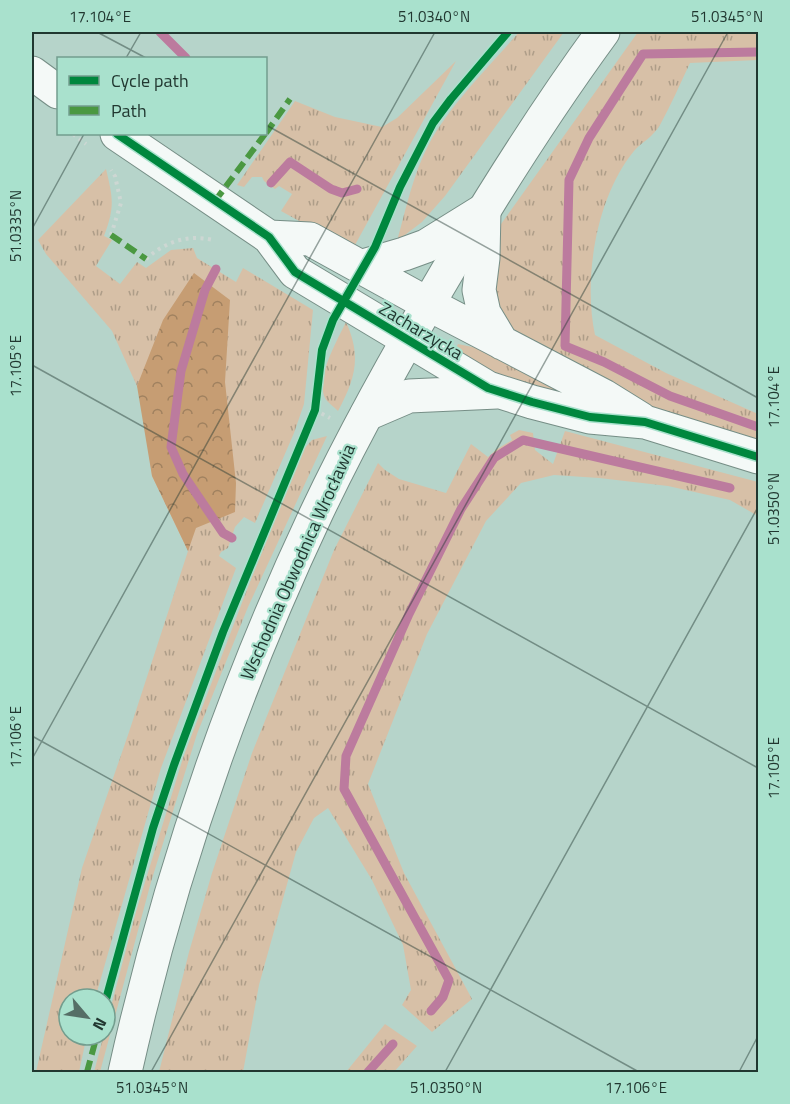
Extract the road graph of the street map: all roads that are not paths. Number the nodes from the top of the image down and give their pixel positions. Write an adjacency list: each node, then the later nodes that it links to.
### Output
1 (603, 32): 5 (street, Wschodnia Obwodnica Wrocławia)
2 (32, 73): 3 (street)
3 (57, 91)
4 (104, 148): 6 (street, Zacharzycka)
5 (484, 210): 7 (street); 8 (street, Wschodnia Obwodnica Wrocławia); 10 (street)
6 (269, 237): 7 (street, Zacharzycka); 9 (street, Zacharzycka)
7 (363, 266): 8 (street, Zacharzycka)
8 (428, 304): 9 (street, Wschodnia Obwodnica Wrocławia); 10 (street, Zacharzycka)
9 (407, 339): 11 (street, Zacharzycka); 12 (street, Wschodnia Obwodnica Wrocławia)
10 (502, 343): 13 (street, Zacharzycka)
11 (500, 392): 12 (street); 13 (street, Zacharzycka)
12 (367, 414): 15 (street, Wschodnia Obwodnica Wrocławia)
13 (645, 422): 14 (street, Zacharzycka)
14 (759, 457)
15 (125, 1072)

